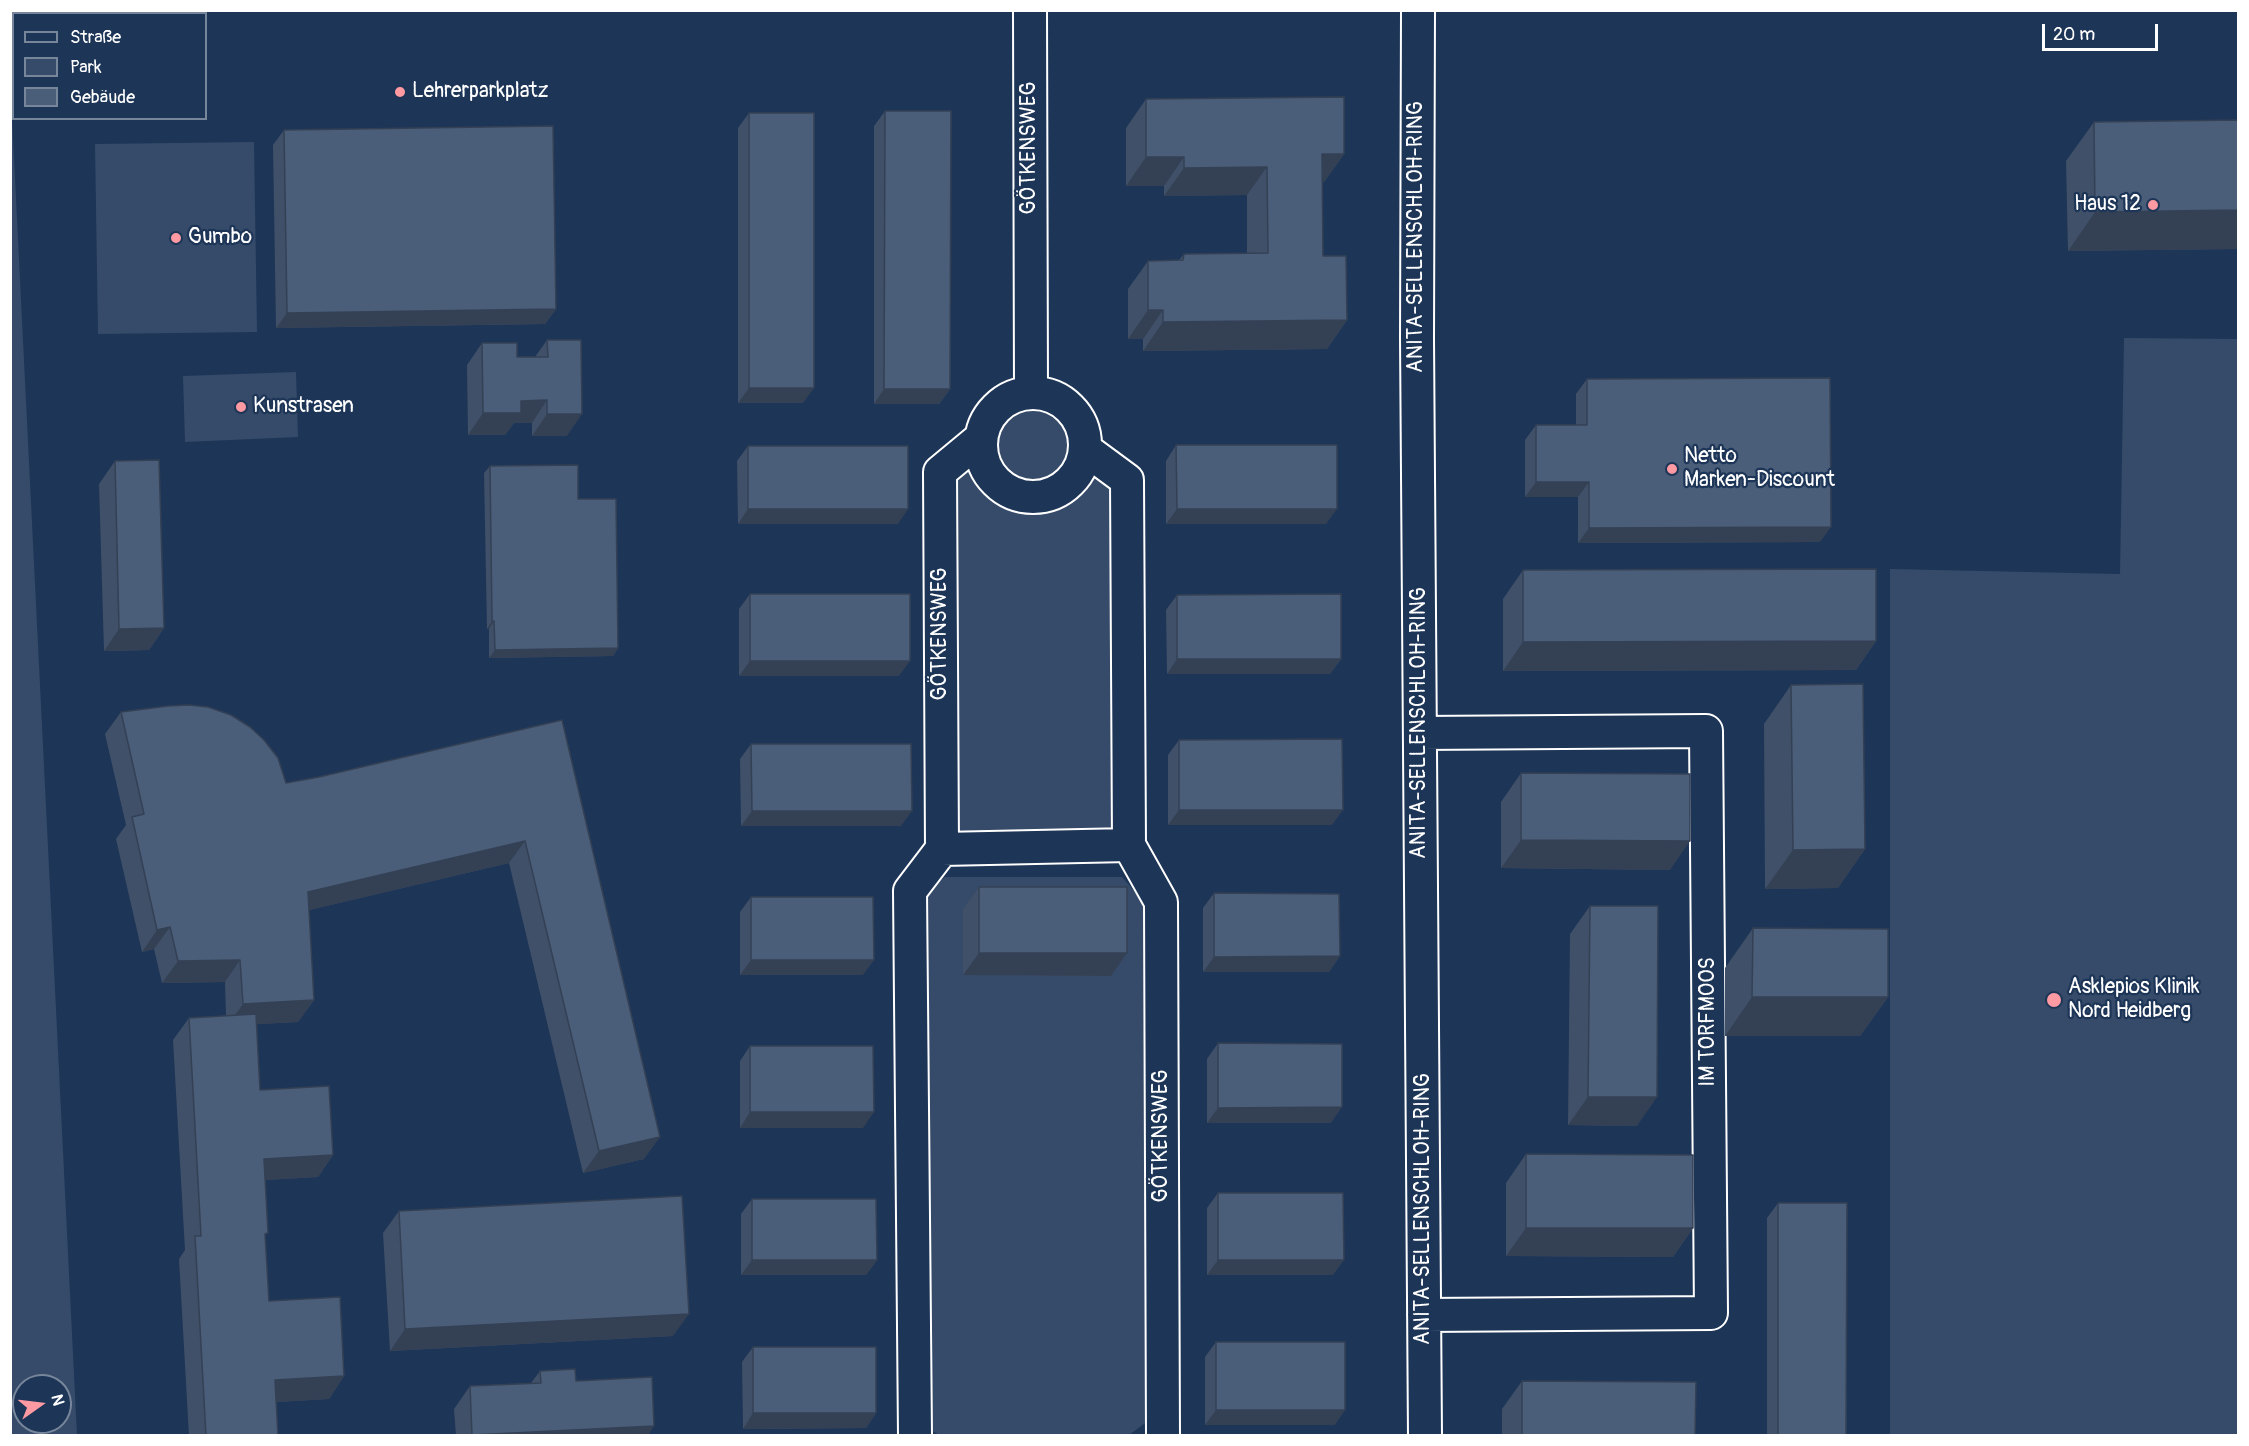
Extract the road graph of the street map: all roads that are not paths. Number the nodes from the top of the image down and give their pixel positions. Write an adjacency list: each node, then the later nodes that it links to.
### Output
1 (1030, 10): 3 (street, GÖTKENSWEG)
2 (1418, 10): 6 (street, ANITA-SELLENSCHLOH-RING)
3 (1031, 393): 4 (street); 5 (street)
4 (981, 438): 5 (street); 8 (street, GÖTKENSWEG)
5 (1085, 449): 7 (street, GÖTKENSWEG)
6 (1420, 733): 9 (street, ANITA-SELLENSCHLOH-RING); 9 (street, IM TORFMOOS)
7 (1129, 845): 8 (street); 11 (street, GÖTKENSWEG)
8 (942, 849): 10 (street)
9 (1424, 1315): 12 (street, ANITA-SELLENSCHLOH-RING)
10 (915, 1436)
11 (1163, 1436)
12 (1425, 1436)

